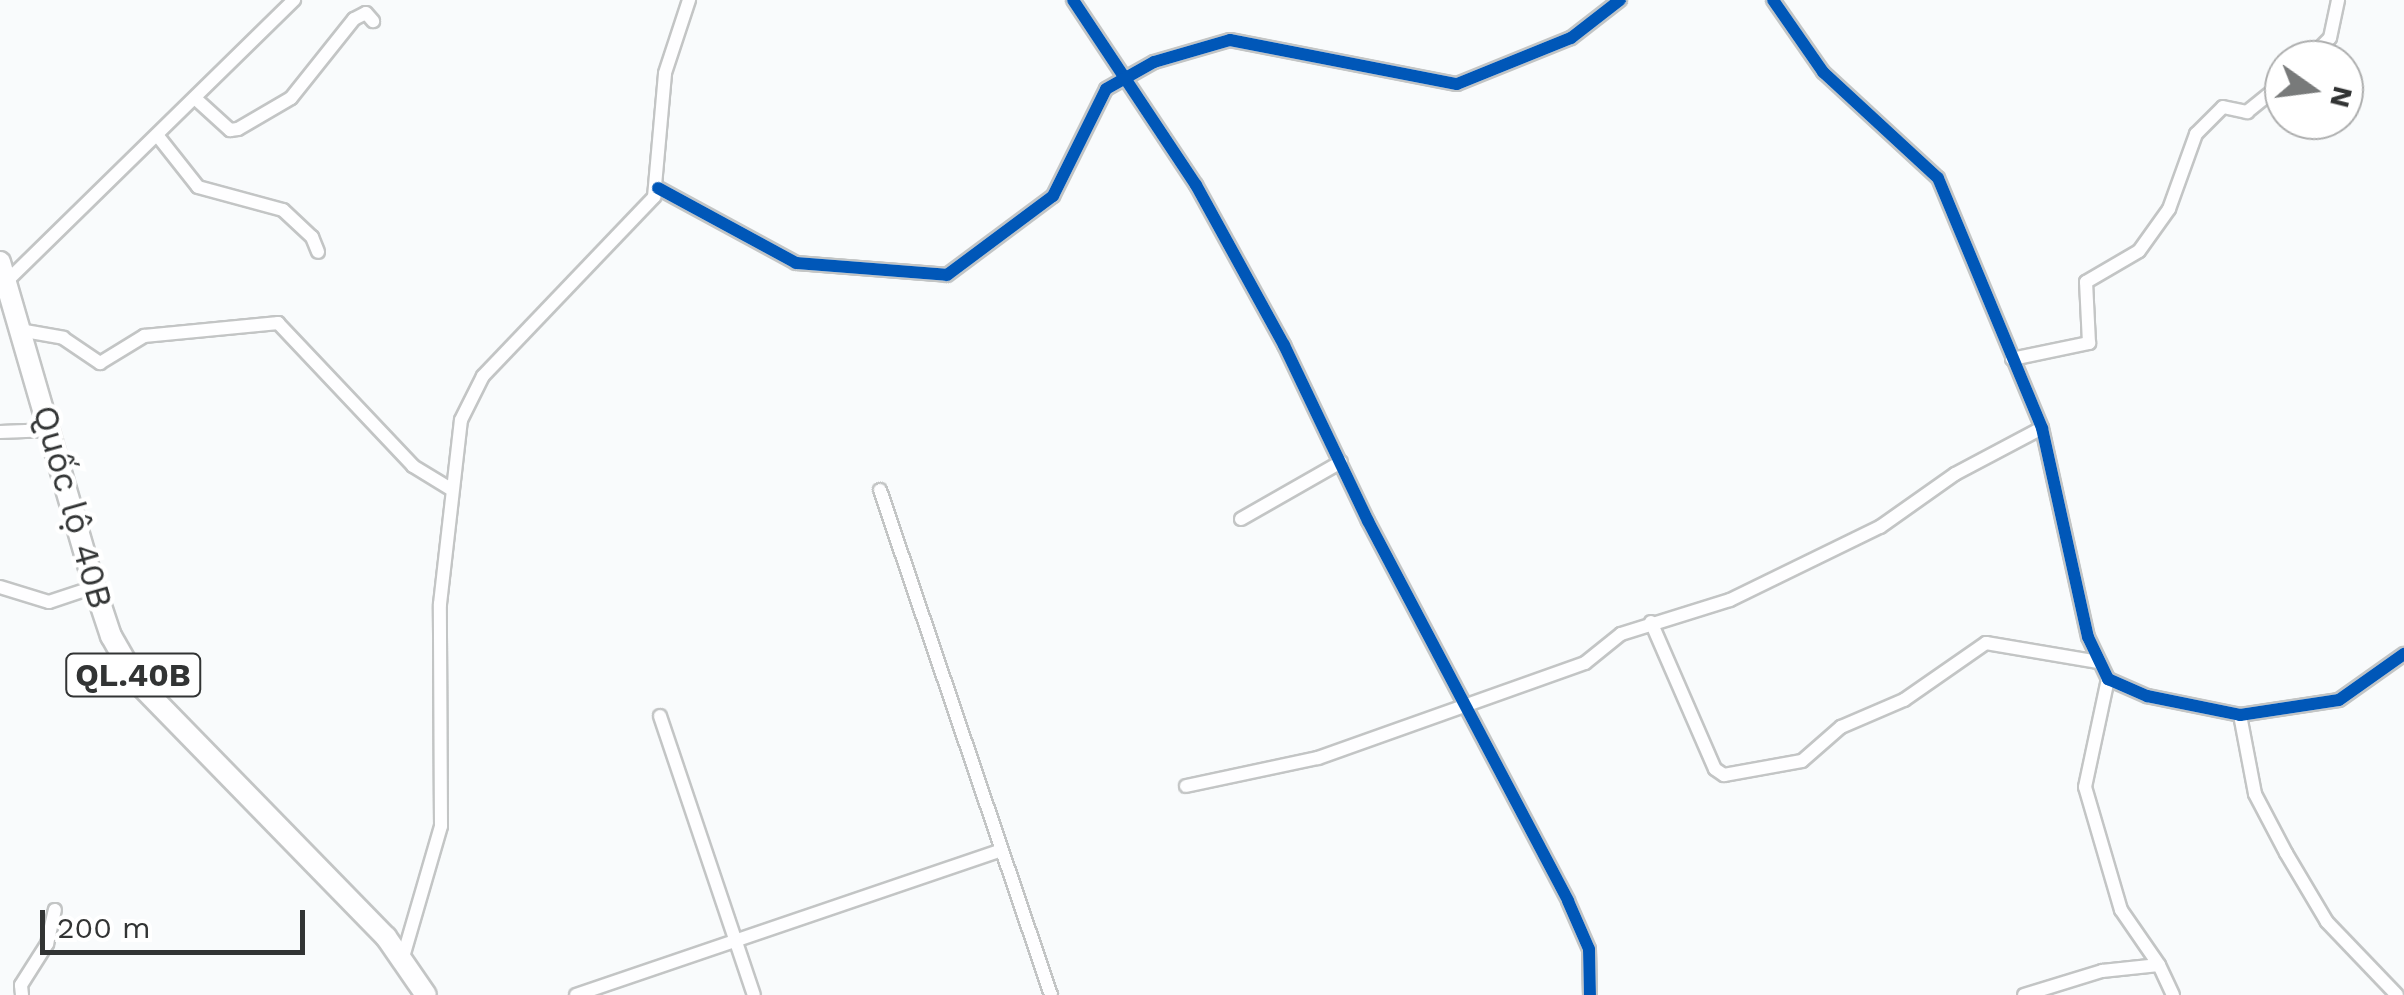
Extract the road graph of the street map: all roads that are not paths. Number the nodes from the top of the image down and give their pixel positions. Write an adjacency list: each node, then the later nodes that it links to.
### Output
1 (294, 0): 11 (street)
2 (689, 0): 13 (street)
3 (1072, 0): 9 (street)
4 (1620, 0): 9 (street)
5 (1773, 0): 17 (street)
6 (2338, 0): 8 (street)
7 (373, 21): 11 (street)
8 (2328, 40)
9 (1122, 75): 13 (street); 21 (street)
10 (2264, 98): 17 (street)
11 (197, 100): 12 (street)
12 (158, 135): 14 (street); 15 (street)
13 (658, 188): 22 (street)
14 (318, 252)
15 (4, 272): 16 (highway, Quốc lộ 40B / QL.40B)
16 (24, 331): 19 (highway, Quốc lộ 40B / QL.40B); 22 (street)
17 (2012, 359): 18 (street)
18 (2042, 428): 27 (street); 29 (street)
19 (51, 430): 20 (street); 26 (highway, Quốc lộ 40B / QL.40B)
20 (0, 432)
21 (1341, 462): 24 (street); 31 (street)
22 (449, 488): 38 (street)
23 (880, 490): 35 (street)
24 (1241, 519)
25 (0, 586): 26 (street)
26 (94, 587): 38 (highway, Quốc lộ 40B / QL.40B)
27 (1651, 622): 29 (street); 31 (street)
28 (2404, 654): 32 (street)
29 (2098, 662): 30 (street)
30 (2108, 679): 32 (street); 39 (street)
31 (1464, 703): 34 (street); 45 (street)
32 (2240, 715): 48 (street)
33 (660, 716): 37 (street)
34 (1186, 786)
35 (1001, 850): 37 (street); 44 (street)
36 (55, 910): 40 (street)
37 (735, 939): 42 (street); 43 (street)
38 (403, 957): 41 (highway, Quốc lộ 40B / QL.40B)
39 (2159, 966): 46 (street); 47 (street)
40 (22, 995)
41 (426, 995)
42 (576, 995)
43 (754, 995)
44 (1051, 995)
45 (1590, 995)
46 (2024, 995)
47 (2174, 995)
48 (2397, 995)

